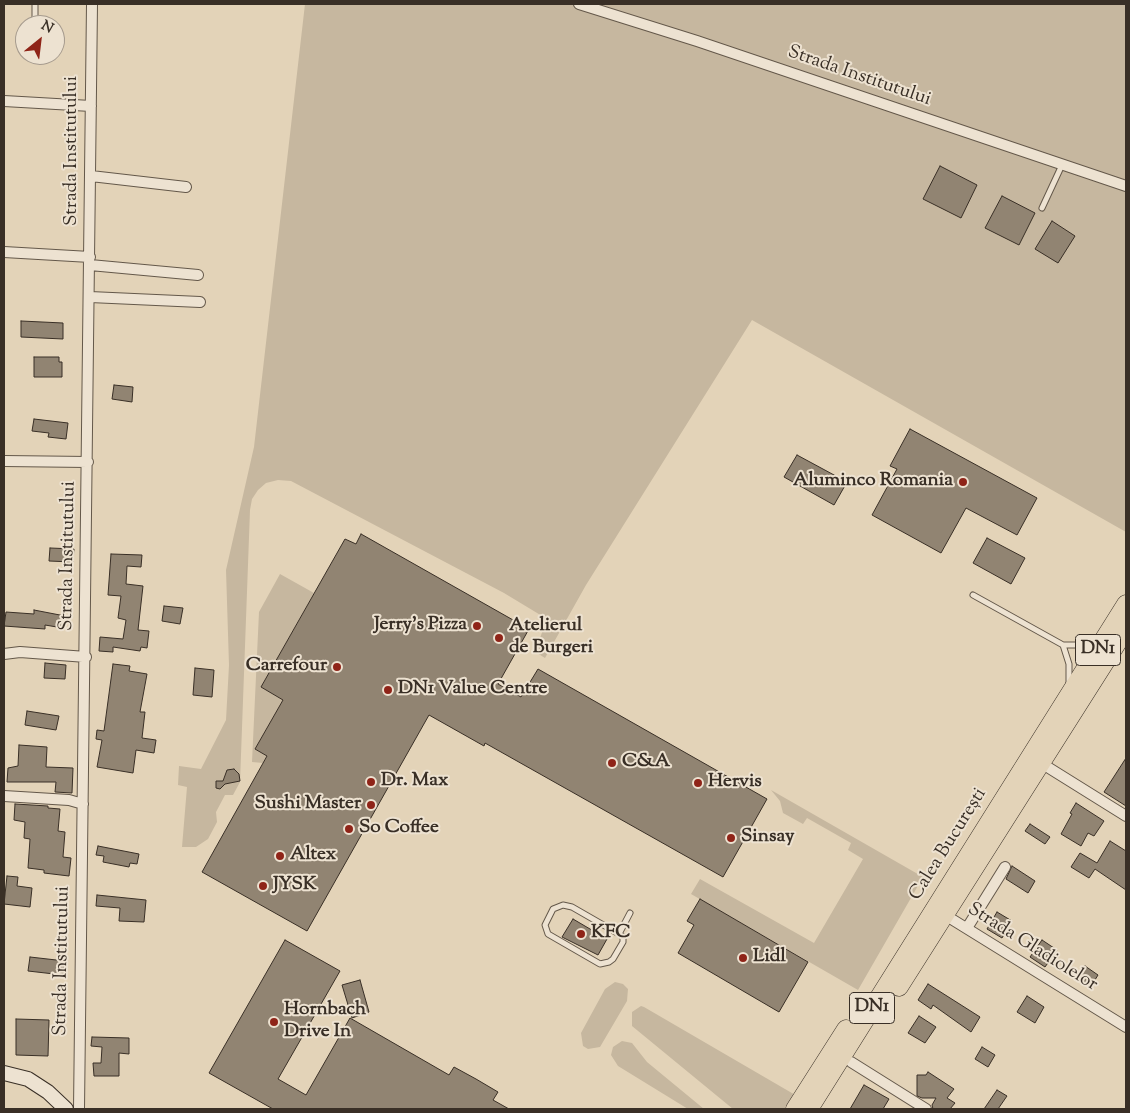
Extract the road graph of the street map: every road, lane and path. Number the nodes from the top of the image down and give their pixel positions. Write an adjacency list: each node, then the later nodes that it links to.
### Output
1 (92, 4): 4 (street, Strada Institutului)
2 (579, 4): 5 (street, Strada Institutului)
3 (4, 101): 4 (street)
4 (91, 106): 6 (street, Strada Institutului)
5 (1062, 165): 7 (street, Strada Institutului); 9 (lane)
6 (90, 176): 8 (street); 11 (street, Strada Institutului)
7 (1126, 186)
8 (186, 187)
9 (1042, 208)
10 (4, 252): 11 (street)
11 (90, 261): 12 (street); 13 (street, Strada Institutului)
12 (198, 275)
13 (90, 297): 14 (street); 16 (street, Strada Institutului)
14 (200, 302)
15 (4, 461): 16 (street)
16 (88, 462): 23 (street, Strada Institutului)
17 (973, 595): 21 (lane)
18 (1126, 604): 20 (highway, Calea București / DN1)
19 (1126, 629): 25 (highway, Calea București / DN1)
20 (1107, 635): 21 (lane); 24 (highway, Calea București / DN1)
21 (1063, 645): 24 (lane)
22 (4, 654): 23 (street)
23 (86, 657): 27 (street, Strada Institutului)
24 (1069, 695): 30 (highway, Calea București / DN1)
25 (1041, 763): 28 (street); 30 (highway, Calea București / DN1)
26 (4, 796): 27 (street)
27 (82, 804): 38 (street, Strada Institutului)
28 (1126, 816)
29 (1005, 867): 32 (street)
30 (940, 910): 32 (street, Strada Gladiolelor); 35 (highway, Calea București / DN1); 39 (highway); 40 (highway, Calea București / DN1)
31 (630, 913): 33 (lane)
32 (967, 928): 34 (street, Strada Gladiolelor)
33 (619, 934): 33 (lane)
34 (1126, 1027)
35 (852, 1062): 41 (highway, Calea București / DN1); 42 (street)
36 (4, 1073): 37 (main road)
37 (66, 1109)
38 (79, 1109)
39 (795, 1109)
40 (810, 1109)
41 (823, 1109)
42 (926, 1109)

